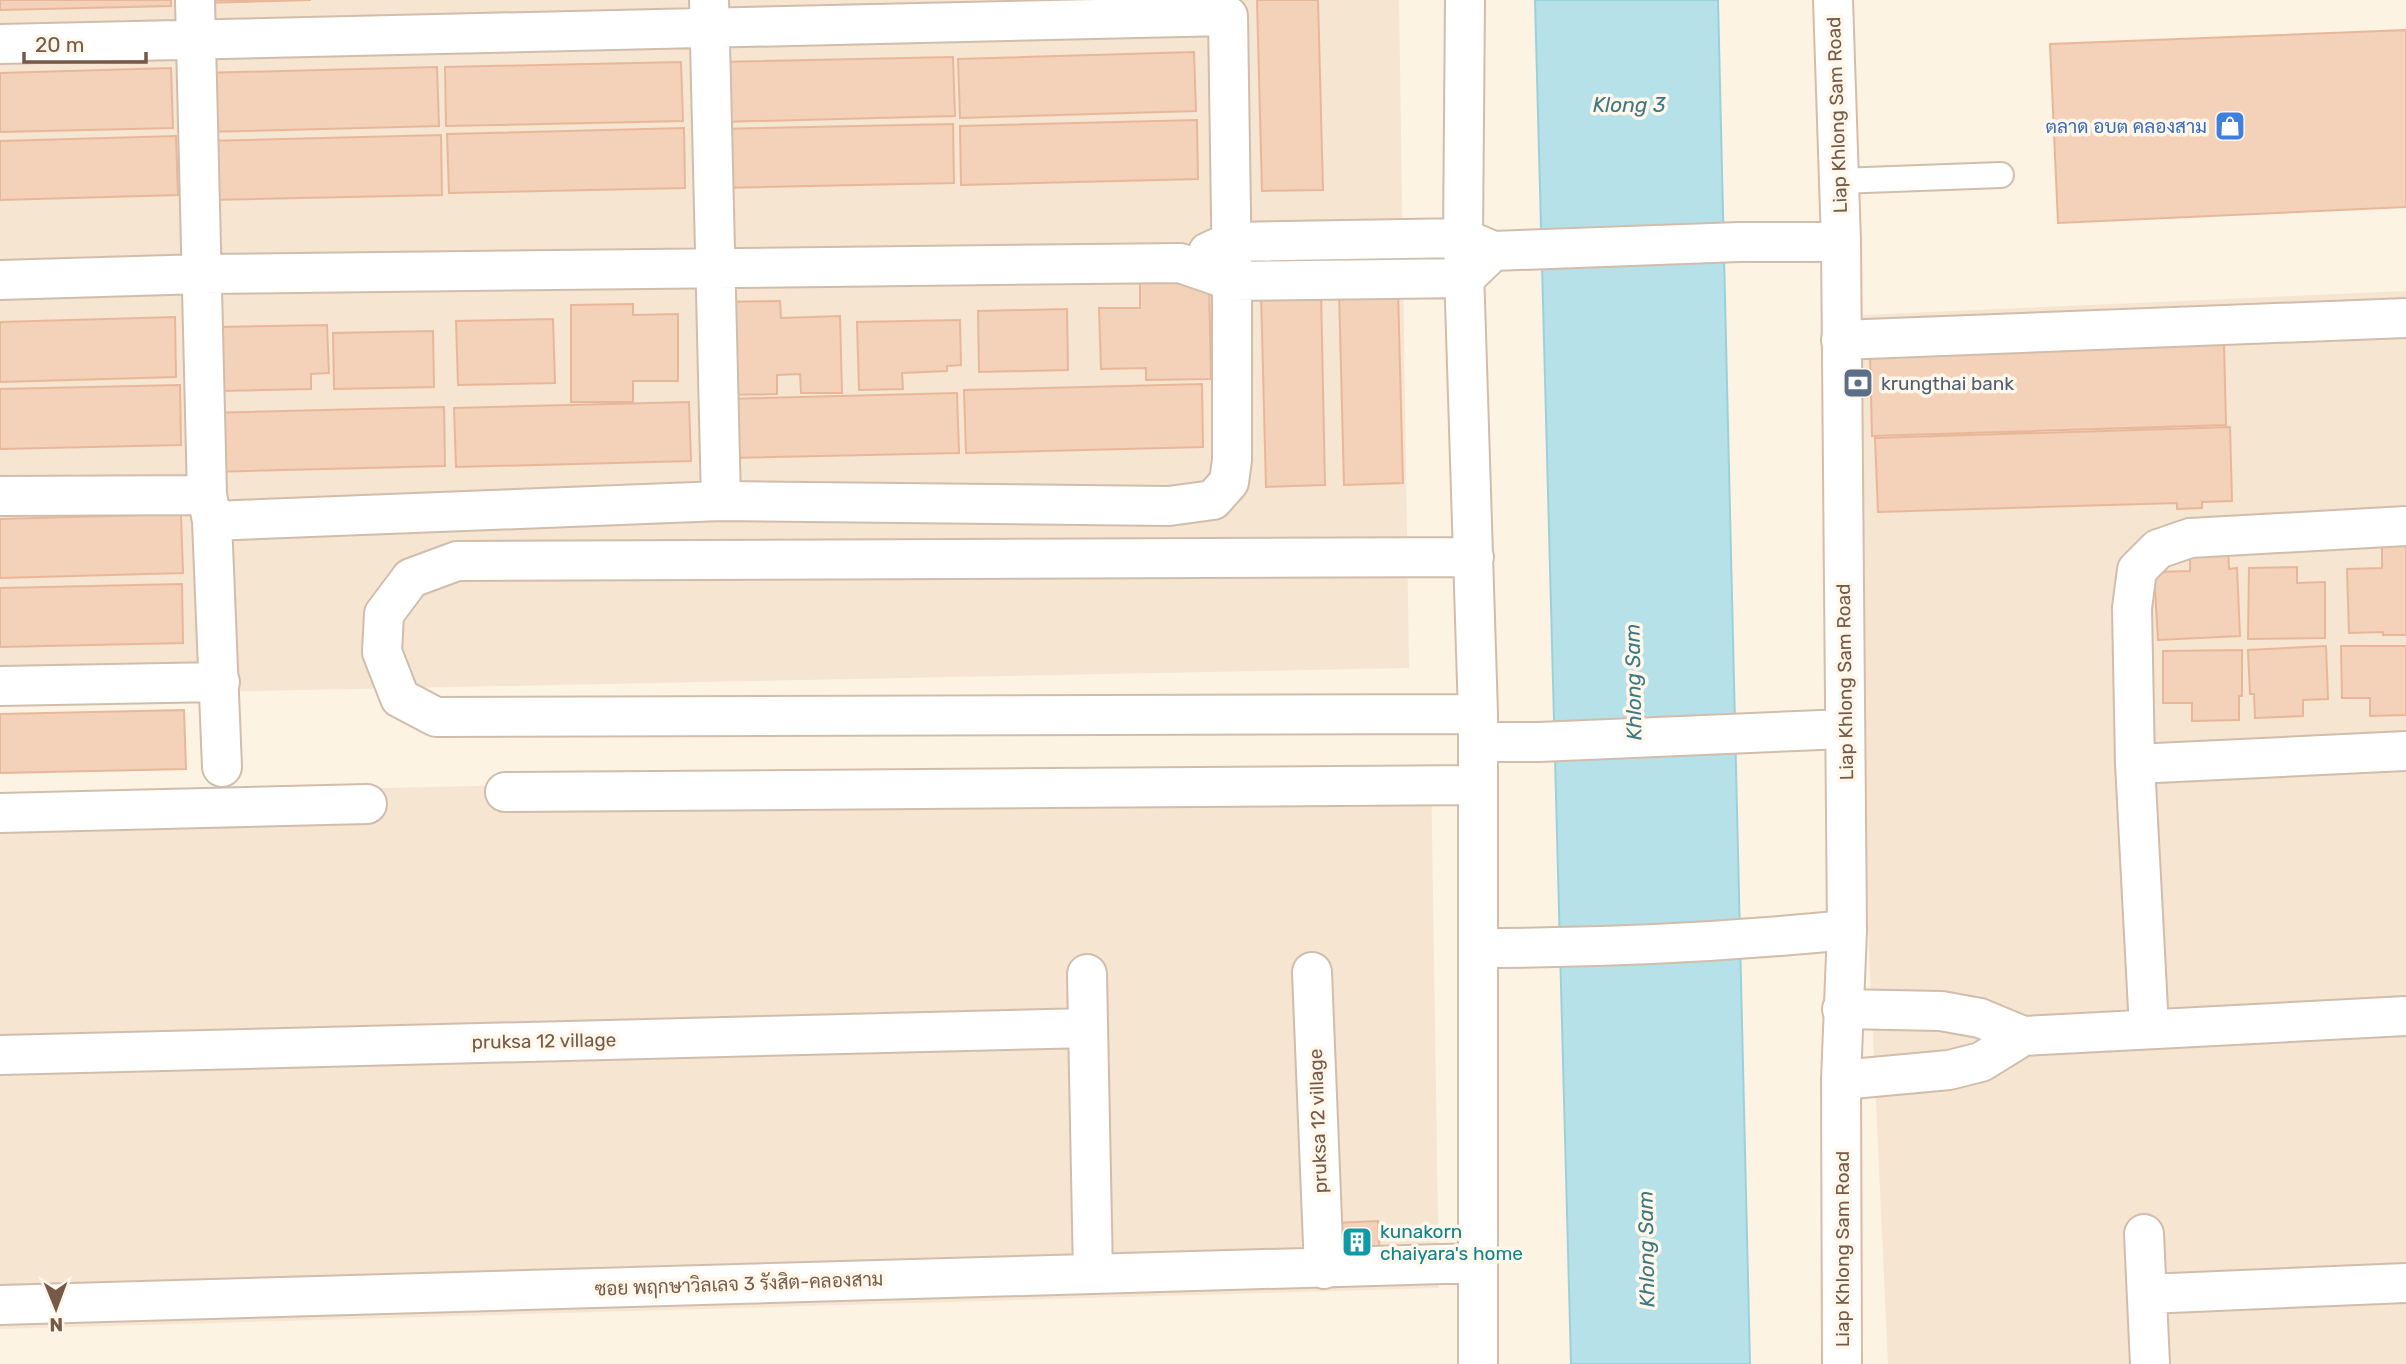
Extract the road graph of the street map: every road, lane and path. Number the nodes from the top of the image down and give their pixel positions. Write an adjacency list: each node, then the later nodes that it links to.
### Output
1 (195, 0): 6 (street)
2 (1465, 0): 12 (street)
3 (1833, 0): 9 (street, Liap Khlong Sam Road)
4 (1227, 8): 5 (street); 10 (street)
5 (709, 14): 6 (street); 14 (street)
6 (194, 40): 7 (street); 15 (street)
7 (0, 44)
8 (2001, 175): 9 (lane)
9 (1839, 181): 11 (street, Liap Khlong Sam Road)
10 (1230, 242): 12 (street); 13 (street); 18 (street)
11 (1841, 242): 12 (street); 20 (street, Liap Khlong Sam Road)
12 (1488, 247): 16 (street)
13 (1180, 263): 14 (street); 18 (street)
14 (715, 269): 15 (street); 22 (street)
15 (203, 274): 17 (street); 23 (street)
16 (1465, 278): 18 (street); 25 (street)
17 (0, 280)
18 (1232, 281): 22 (street)
19 (2406, 318): 20 (street)
20 (1841, 340): 29 (street, Liap Khlong Sam Road)
21 (0, 496): 23 (street)
22 (722, 501): 23 (street)
23 (209, 508): 26 (street)
24 (2406, 526): 31 (street)
25 (1474, 557): 28 (street); 28 (street)
26 (220, 682): 27 (street); 32 (street)
27 (0, 686)
28 (1478, 728): 29 (street); 33 (street)
29 (1845, 729): 37 (street, Liap Khlong Sam Road)
30 (2406, 751): 31 (street)
31 (2136, 764): 44 (street)
32 (222, 768)
33 (1478, 785): 34 (street); 38 (street)
34 (505, 792)
35 (367, 804): 36 (street)
36 (0, 813)
37 (1847, 930): 38 (street); 41 (street, Liap Khlong Sam Road)
38 (1478, 948): 49 (street)
39 (1312, 972): 50 (street, pruksa 12 village)
40 (1087, 974): 43 (street)
41 (1842, 1009): 45 (street); 47 (street, Liap Khlong Sam Road)
42 (2406, 1016): 44 (street)
43 (1088, 1028): 46 (street, pruksa 12 village); 51 (street)
44 (2149, 1028): 45 (street)
45 (2023, 1036): 47 (street)
46 (0, 1055)
47 (1841, 1080): 56 (street, Liap Khlong Sam Road)
48 (2144, 1234): 53 (street)
49 (1478, 1263): 50 (street, ซอย พฤกษาวิลเลจ 3 รังสิต-คลองสาม); 55 (street)
50 (1324, 1269): 51 (street, ซอย พฤกษาวิลเลจ 3 รังสิต-คลองสาม)
51 (1093, 1273): 54 (street, ซอย พฤกษาวิลเลจ 3 รังสิต-คลองสาม)
52 (2406, 1283): 53 (street)
53 (2147, 1294): 57 (street)
54 (0, 1305)
55 (1478, 1364)
56 (1842, 1364)
57 (2150, 1364)

